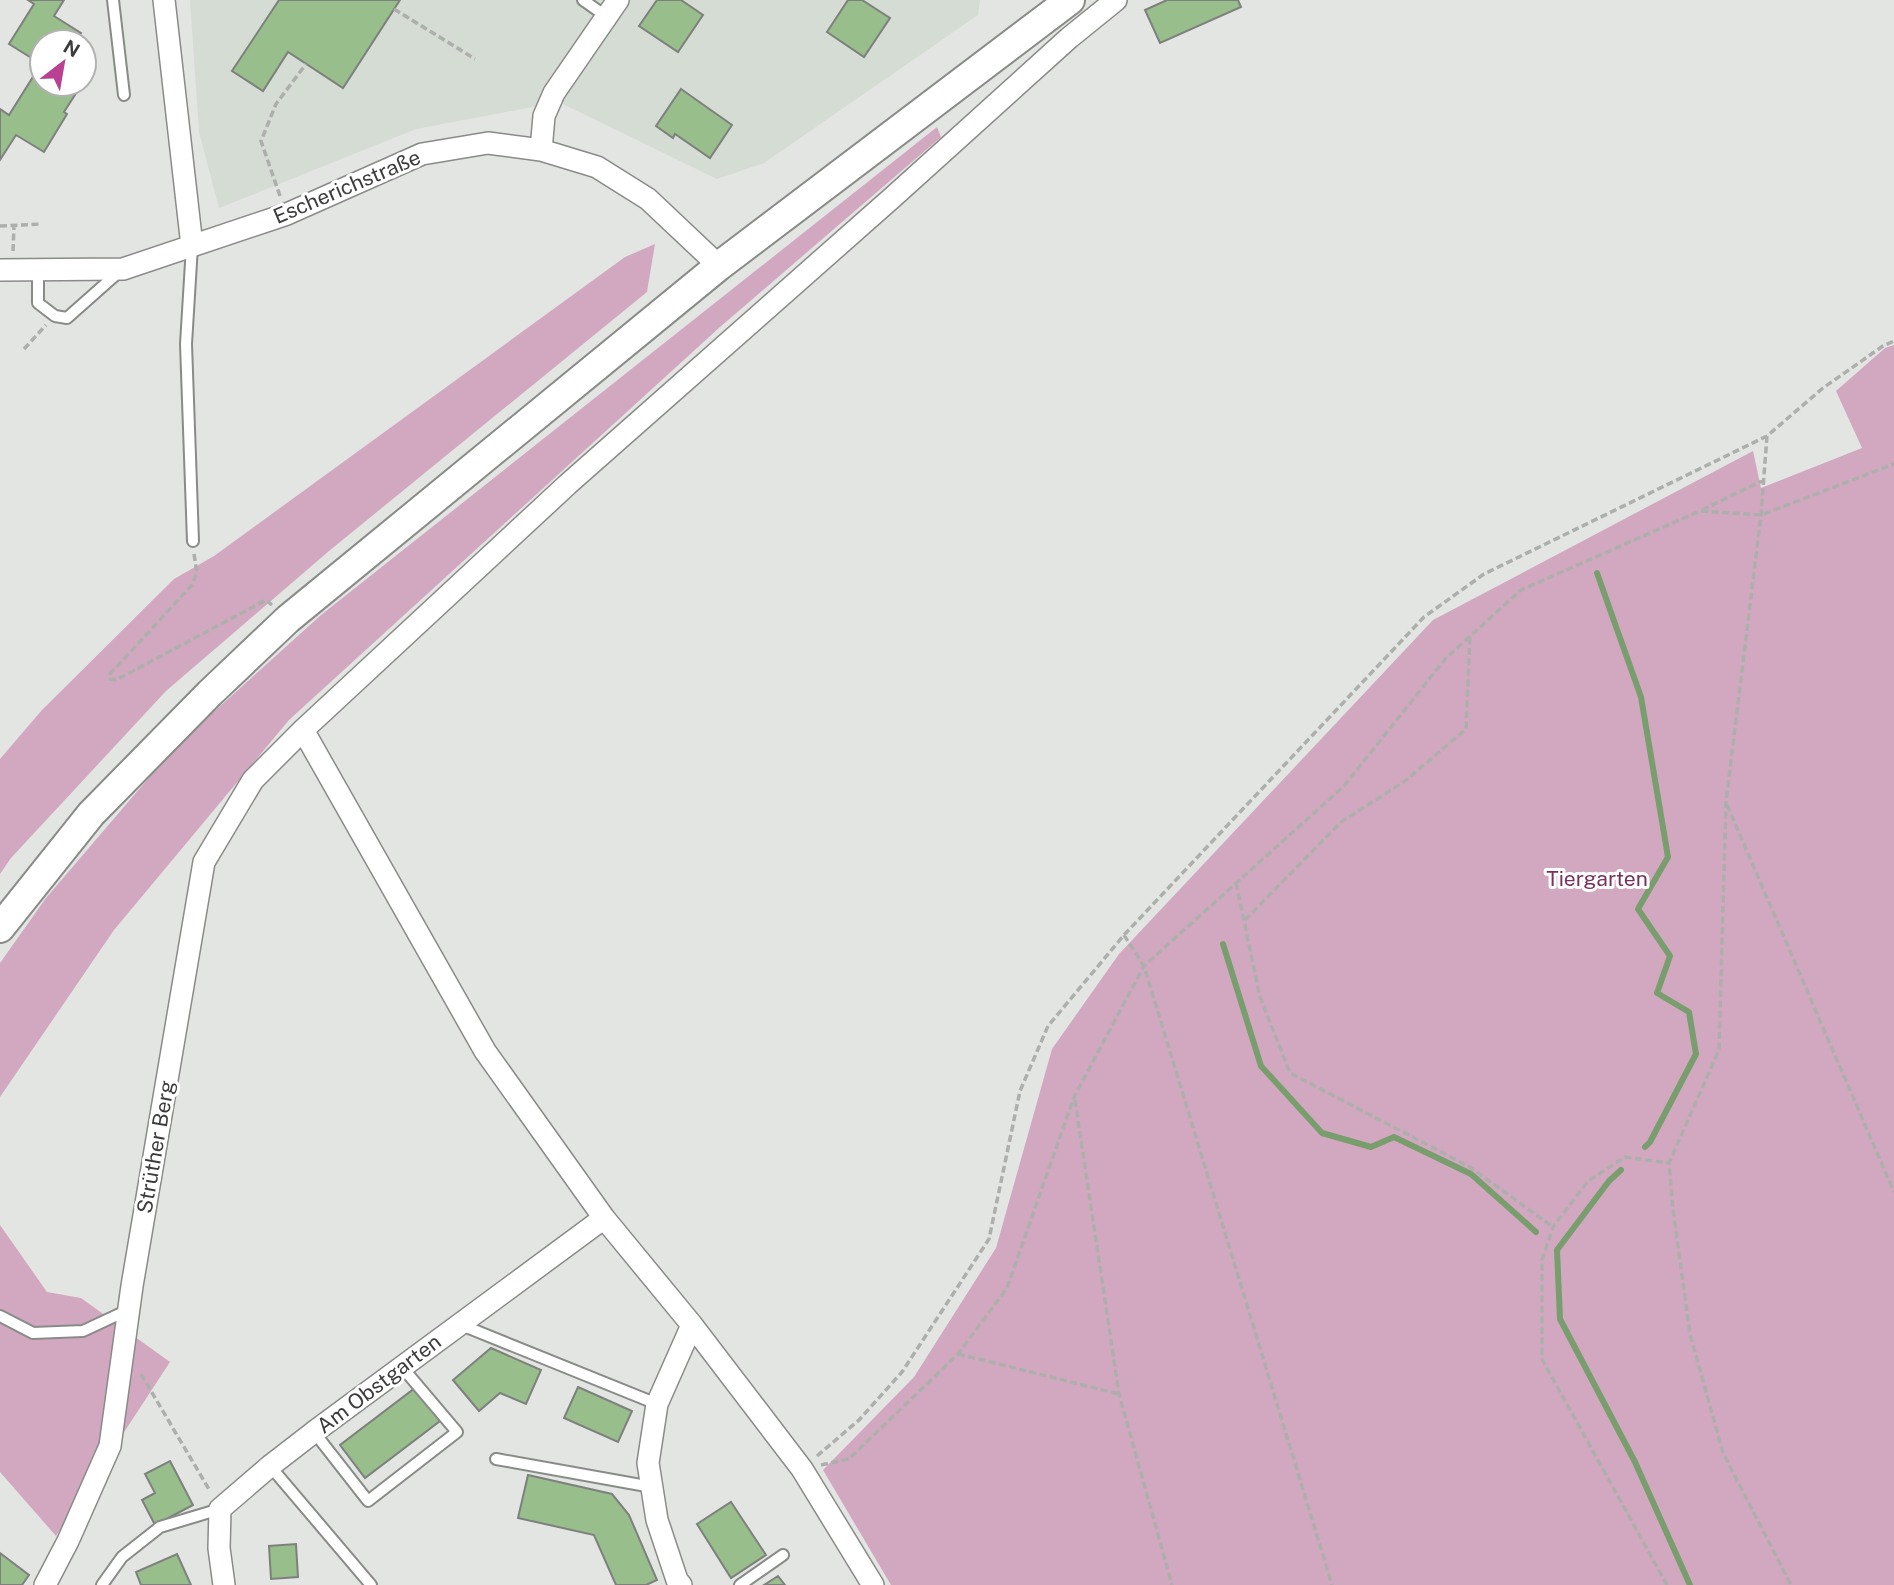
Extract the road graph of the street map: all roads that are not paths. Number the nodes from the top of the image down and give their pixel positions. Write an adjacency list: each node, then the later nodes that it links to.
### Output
1 (113, 0): 7 (lane)
2 (164, 0): 9 (street)
3 (583, 0): 6 (lane)
4 (1070, 0): 10 (main road)
5 (1116, 0): 15 (street, Strüther Berg)
6 (613, 8): 8 (street)
7 (124, 95)
8 (541, 150): 9 (street, Escherichstraße); 10 (street, Escherichstraße)
9 (192, 246): 11 (street, Escherichstraße); 14 (lane)
10 (719, 266): 16 (main road)
11 (123, 268): 13 (street, Escherichstraße); 13 (lane)
12 (0, 270): 13 (street, Escherichstraße)
13 (38, 270)
14 (193, 541)
15 (303, 730): 17 (street); 18 (street, Strüther Berg)
16 (0, 928)
17 (604, 1218): 20 (street, Am Obstgarten); 21 (street)
18 (128, 1310): 19 (lane); 30 (street, Strüther Berg)
19 (0, 1316)
20 (459, 1324): 22 (street, Am Obstgarten); 23 (lane)
21 (692, 1325): 23 (street); 36 (street)
22 (402, 1367): 24 (street, Am Obstgarten); 24 (lane)
23 (657, 1404): 27 (street)
24 (314, 1432): 26 (street, Am Obstgarten)
25 (496, 1459): 27 (lane)
26 (270, 1466): 28 (street, Am Obstgarten); 33 (lane)
27 (652, 1487): 34 (street)
28 (220, 1509): 31 (lane); 32 (street)
29 (783, 1555): 35 (lane)
30 (46, 1585)
31 (102, 1585)
32 (225, 1585)
33 (371, 1585)
34 (681, 1585)
35 (740, 1585)
36 (873, 1585)

